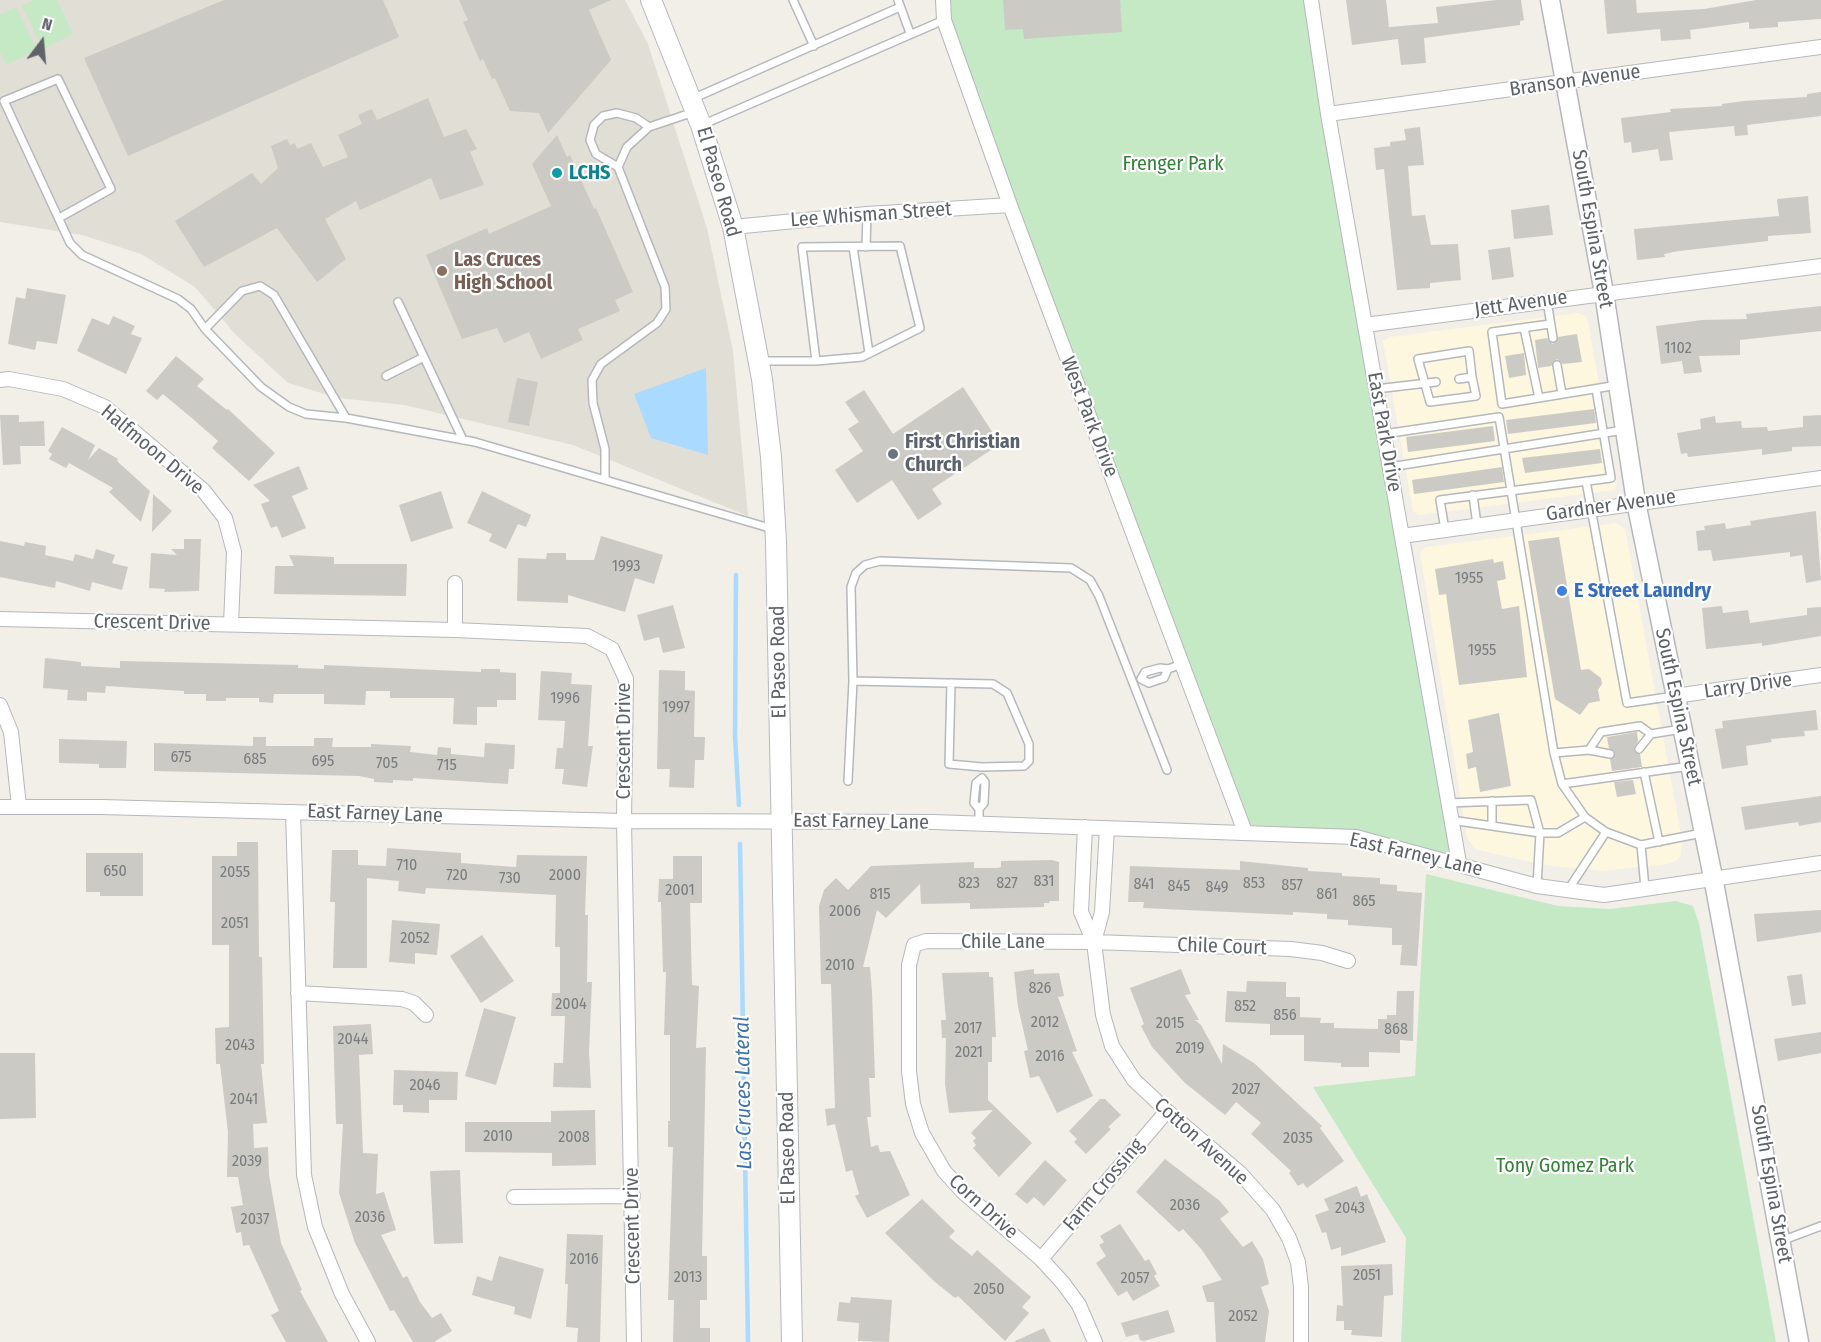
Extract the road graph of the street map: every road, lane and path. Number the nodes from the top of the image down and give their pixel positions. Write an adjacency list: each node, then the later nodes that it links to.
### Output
1 (651, 0): 14 (main road, El Paseo Road)
2 (793, 0): 9 (lane)
3 (943, 0): 7 (street, West Park Drive)
4 (1311, 0): 15 (street, East Park Drive)
5 (1550, 0): 11 (street, South Espina Street)
6 (899, 3): 8 (lane); 9 (lane)
7 (944, 20): 8 (lane); 18 (street, West Park Drive)
8 (910, 33): 14 (lane)
9 (814, 46): 14 (lane)
10 (1821, 47): 11 (street, Branson Avenue)
11 (1565, 83): 15 (street, Branson Avenue); 25 (street, South Espina Street)
12 (0, 93): 13 (lane)
13 (4, 101): 20 (lane); 20 (lane)
14 (697, 112): 16 (lane); 21 (main road, El Paseo Road)
15 (1328, 114): 29 (street, East Park Drive)
16 (649, 127): 17 (lane); 17 (lane)
17 (618, 167): 59 (lane)
18 (1010, 205): 19 (street, Lee Whisman Street); 74 (street, West Park Drive)
19 (867, 214): 21 (street, Lee Whisman Street); 23 (lane)
20 (59, 218): 31 (lane)
21 (733, 227): 35 (main road, El Paseo Road)
22 (853, 247): 23 (lane); 33 (lane); 36 (lane)
23 (866, 247): 33 (lane)
24 (1821, 266): 25 (street, Jett Avenue)
25 (1604, 293): 26 (street, Jett Avenue); 44 (street, South Espina Street)
26 (1547, 301): 28 (lane); 29 (street, Jett Avenue)
27 (398, 302): 34 (lane)
28 (1550, 324): 30 (lane); 32 (lane)
29 (1365, 325): 45 (street, East Park Drive)
30 (1524, 328): 48 (lane); 49 (lane)
31 (205, 329): 51 (lane); 51 (lane)
32 (1553, 338)
33 (869, 353): 36 (lane)
34 (424, 357): 38 (lane); 55 (lane)
35 (758, 361): 36 (lane); 67 (main road, El Paseo Road)
36 (816, 361)
37 (1557, 365): 47 (lane)
38 (386, 376)
39 (1473, 377): 40 (lane); 43 (lane); 43 (lane)
40 (1459, 379)
41 (0, 380): 72 (street, Halfmoon Drive)
42 (1436, 382): 43 (lane)
43 (1423, 384): 45 (lane)
44 (1618, 385): 46 (lane); 52 (street, South Espina Street)
45 (1376, 389): 53 (street, East Park Drive)
46 (1596, 389): 47 (lane); 54 (lane)
47 (1562, 394): 48 (lane)
48 (1539, 398): 49 (lane)
49 (1502, 404): 50 (lane)
50 (1499, 417): 53 (lane); 56 (lane)
51 (346, 418): 55 (lane)
52 (1625, 430): 54 (lane); 63 (street, South Espina Street)
53 (1384, 434): 57 (street, East Park Drive)
54 (1604, 434): 56 (lane); 60 (lane)
55 (463, 440): 59 (lane)
56 (1504, 448): 57 (lane); 61 (lane)
57 (1390, 467): 69 (street, East Park Drive)
58 (1821, 478): 63 (street, Gardner Avenue)
59 (605, 479): 67 (lane)
60 (1586, 481): 61 (lane); 64 (lane)
61 (1511, 490): 62 (lane); 65 (lane)
62 (1473, 495): 66 (lane); 68 (lane)
63 (1636, 502): 64 (street, Gardner Avenue); 81 (street, South Espina Street)
64 (1591, 508): 65 (street, Gardner Avenue); 81 (lane)
65 (1516, 519): 66 (street, Gardner Avenue); 87 (lane)
66 (1478, 525): 68 (street, Gardner Avenue)
67 (775, 530): 103 (main road, El Paseo Road)
68 (1445, 530): 69 (street, Gardner Avenue)
69 (1402, 536): 96 (street, East Park Drive)
70 (455, 583): 73 (street)
71 (0, 620): 72 (street, Crescent Drive)
72 (231, 624): 73 (street, Crescent Drive)
73 (454, 630): 102 (street, Crescent Drive)
74 (1182, 664): 75 (lane); 108 (street, West Park Drive)
75 (1168, 669): 77 (lane); 77 (lane)
76 (1821, 675): 81 (street, Larry Drive)
77 (1141, 679): 79 (lane)
78 (853, 681): 79 (lane); 80 (lane); 93 (lane)
79 (1133, 682): 91 (lane)
80 (951, 683): 90 (lane); 90 (lane)
81 (1675, 696): 83 (street, South Espina Street)
82 (0, 705): 97 (street)
83 (1681, 729): 84 (lane); 89 (street, South Espina Street)
84 (1651, 734): 85 (lane); 86 (lane)
85 (1639, 749)
86 (1588, 750): 87 (lane); 88 (lane)
87 (1554, 753): 94 (lane)
88 (1610, 754)
89 (1690, 766): 92 (lane); 111 (street, South Espina Street)
90 (982, 767): 104 (lane)
91 (1167, 770)
92 (1644, 772): 94 (lane); 112 (lane)
93 (848, 781)
94 (1562, 784): 100 (lane)
95 (1492, 801): 96 (lane); 105 (lane); 110 (lane)
96 (1448, 803): 101 (street, East Park Drive)
97 (19, 806): 98 (street, East Farney Lane); 99 (street, East Farney Lane)
98 (0, 807)
99 (293, 812): 102 (street, East Farney Lane); 123 (street)
100 (1585, 817): 109 (lane); 110 (lane)
101 (1451, 820): 105 (lane); 114 (street, East Park Drive)
102 (624, 821): 103 (street, East Farney Lane); 126 (street, Crescent Drive)
103 (782, 821): 104 (street, East Farney Lane); 133 (main road, El Paseo Road)
104 (979, 824): 106 (street, East Farney Lane)
105 (1492, 826): 110 (lane)
106 (1085, 827): 107 (street, East Farney Lane); 120 (street, Cotton Avenue)
107 (1107, 828): 108 (street, East Farney Lane); 120 (street, Cotton Avenue)
108 (1245, 832): 114 (street, East Farney Lane)
109 (1606, 832): 113 (lane); 119 (lane)
110 (1540, 833): 117 (lane)
111 (1704, 833): 112 (lane); 116 (street, South Espina Street)
112 (1659, 842): 113 (lane)
113 (1641, 845): 118 (lane)
114 (1459, 863): 117 (street, East Farney Lane)
115 (1821, 863): 116 (street, East Farney Lane)
116 (1713, 877): 118 (street, East Farney Lane); 129 (street, South Espina Street)
117 (1537, 886): 119 (street, East Farney Lane)
118 (1645, 888): 119 (street, East Farney Lane)
119 (1568, 890)
120 (1094, 942): 121 (street, Chile Lane); 122 (street, Chile Court); 125 (street, Cotton Avenue)
121 (914, 945): 130 (street, Corn Drive)
122 (1348, 961)
123 (298, 993): 124 (street); 131 (street)
124 (426, 1015)
125 (1167, 1111): 130 (street, Farm Crossing); 135 (street, Cotton Avenue)
126 (633, 1196): 127 (street); 132 (street, Crescent Drive)
127 (514, 1197)
128 (1821, 1226): 129 (lane)
129 (1781, 1241): 136 (street, South Espina Street)
130 (1041, 1258): 134 (street, Corn Drive)
131 (368, 1342)
132 (634, 1342)
133 (792, 1342)
134 (1095, 1342)
135 (1301, 1342)
136 (1799, 1342)

